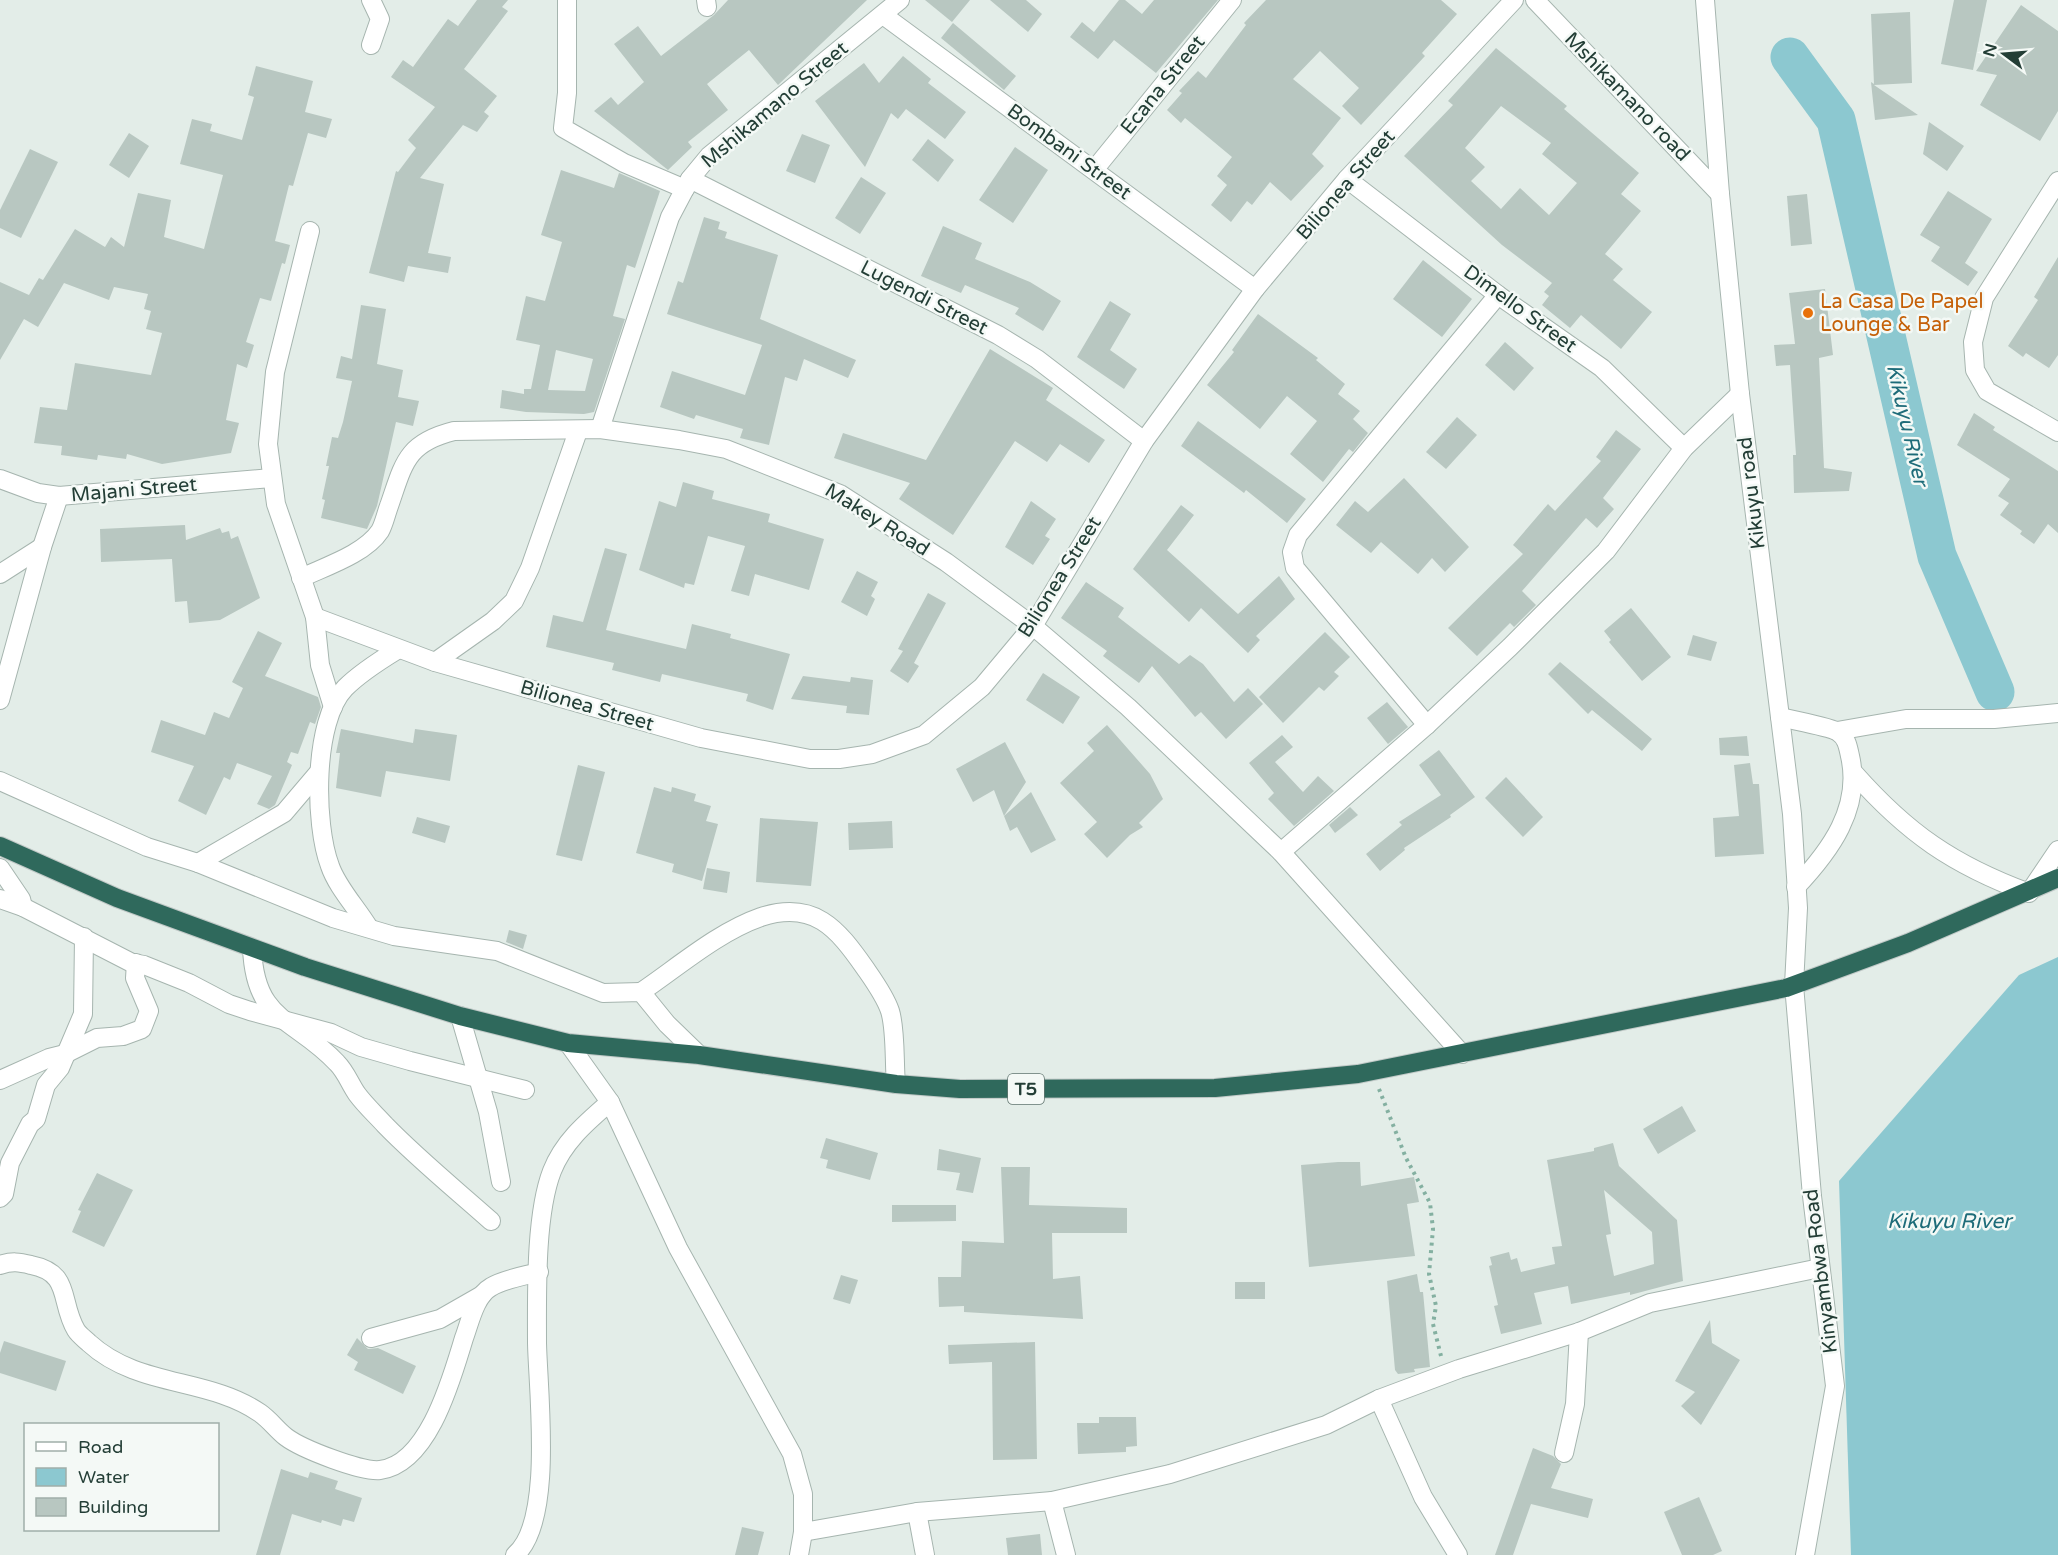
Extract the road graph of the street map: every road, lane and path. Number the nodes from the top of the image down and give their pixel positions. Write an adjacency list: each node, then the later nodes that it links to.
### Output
1 (371, 0): 9 (street)
2 (567, 0): 13 (street, Lugendi Street)
3 (900, 0): 8 (street, Mshikamano Street)
4 (1232, 0): 10 (street, Ecana Street)
5 (1514, 0): 11 (street, Bilionea Street)
6 (1535, 0): 14 (street, Mshikamano road)
7 (1705, 0): 14 (street, Kikuyu road)
8 (883, 15): 10 (street, Bombani Street); 13 (street, Mshikamano Street)
9 (371, 45)
10 (1094, 170): 16 (street, Bombani Street)
11 (1347, 179): 16 (street, Bilionea Street); 17 (street, Dimello Street)
12 (2058, 181): 21 (street)
13 (687, 184): 19 (street, Mshikamano Street); 22 (street, Lugendi Street)
14 (1720, 194): 18 (street, Kikuyu road)
15 (310, 231): 24 (street)
16 (1255, 290): 22 (street, Bilionea Street)
17 (1498, 295): 23 (street, Dimello Street); 38 (street)
18 (1740, 394): 23 (street); 37 (street, Kikuyu road)
19 (600, 429): 20 (street, Makey Road); 31 (street, Makey Road)
20 (578, 431): 29 (street, Makey Road); 33 (street)
21 (2058, 432)
22 (1144, 441): 31 (street, Bilionea Street)
23 (1684, 448): 38 (street)
24 (271, 478): 26 (street, Majani Street); 29 (street)
25 (0, 479): 26 (street, Majani Street)
26 (59, 496): 27 (street)
27 (42, 547): 28 (street); 34 (street)
28 (0, 574)
29 (301, 578): 30 (street)
30 (315, 617): 32 (street, Bilionea Street); 35 (street)
31 (1033, 626): 33 (street, Bilionea Street); 45 (street, Makey Road)
32 (397, 650): 33 (street, Bilionea Street); 35 (street)
33 (435, 662)
34 (0, 700)
35 (333, 707): 40 (street)
36 (2058, 713): 39 (street)
37 (1780, 717): 39 (street); 49 (street, Kikuyu road)
38 (1427, 725): 45 (street)
39 (1837, 731): 41 (street)
40 (318, 773): 46 (street); 53 (street)
41 (1854, 773): 49 (street); 50 (street)
42 (0, 781): 46 (street)
43 (0, 846): 55 (highway, T5)
44 (2058, 850): 50 (street)
45 (1281, 852): 63 (street, Makey Road)
46 (198, 863): 53 (street)
47 (0, 868): 52 (street)
48 (2058, 879): 50 (highway, T5)
49 (1796, 887): 57 (street, Kikuyu road)
50 (2029, 893): 57 (highway, T5)
51 (0, 899): 52 (street)
52 (23, 907): 54 (street)
53 (369, 928): 58 (street)
54 (84, 937): 56 (street); 62 (street)
55 (252, 948): 59 (highway, T5); 60 (street)
56 (136, 963): 60 (street); 62 (street)
57 (1794, 985): 63 (highway, T5); 75 (street, Kinyambwa Road)
58 (641, 992): 64 (street); 68 (street)
59 (460, 1016): 61 (highway, T5); 66 (street)
60 (280, 1020): 66 (street); 73 (street)
61 (568, 1043): 64 (highway, T5); 70 (street)
62 (65, 1054): 67 (street); 72 (street)
63 (1461, 1054): 65 (highway, T5)
64 (699, 1055): 68 (highway, T5)
65 (1372, 1071): 68 (highway, T5); 80 (path)
66 (479, 1078): 69 (street); 71 (street)
67 (0, 1080)
68 (896, 1084)
69 (525, 1090)
70 (610, 1102): 76 (street); 85 (street)
71 (501, 1182)
72 (0, 1198)
73 (490, 1221)
74 (0, 1265): 77 (street)
75 (1821, 1268): 78 (street); 91 (street, Kinyambwa Road)
76 (539, 1272): 77 (street); 86 (street)
77 (482, 1295): 79 (street)
78 (1579, 1332): 80 (street); 82 (street)
79 (370, 1338)
80 (1446, 1374): 81 (street)
81 (1379, 1399): 83 (street); 90 (street)
82 (1564, 1453)
83 (1052, 1501): 84 (street); 89 (street)
84 (917, 1512): 85 (street); 88 (street)
85 (803, 1532): 87 (street)
86 (515, 1555)
87 (799, 1555)
88 (925, 1555)
89 (1066, 1555)
90 (1458, 1555)
91 (1805, 1555)

